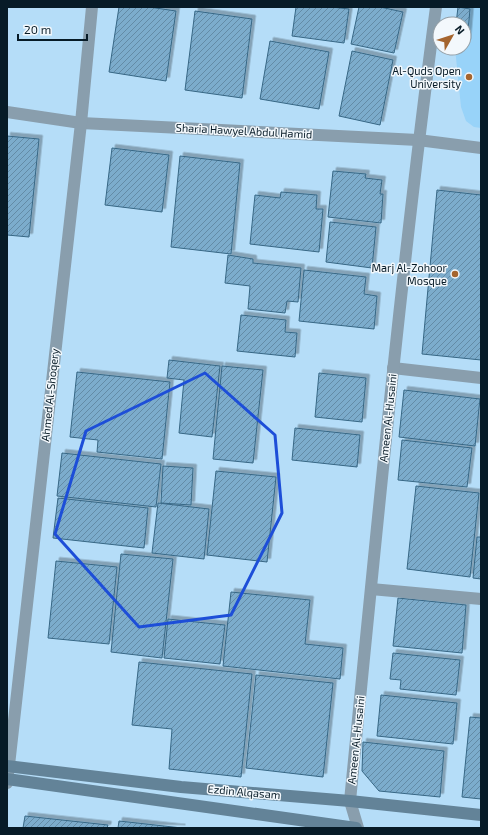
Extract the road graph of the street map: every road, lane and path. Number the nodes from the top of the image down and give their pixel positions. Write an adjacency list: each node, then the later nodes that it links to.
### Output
1 (92, 7): 4 (street, Ahmed Al-Shoqery)
2 (436, 7): 5 (street, Ameen Al-Husaini)
3 (7, 112): 4 (street, Sharia Hawyel Abdul Hamid)
4 (81, 123): 5 (street, Sharia Hawyel Abdul Hamid); 11 (street, Ahmed Al-Shoqery)
5 (418, 140): 6 (street, Sharia Hawyel Abdul Hamid); 7 (street, Ameen Al-Husaini)
6 (481, 148)
7 (394, 368): 8 (street); 9 (street, Ameen Al-Husaini)
8 (481, 378)
9 (371, 589): 10 (street); 14 (street, Ameen Al-Husaini)
10 (481, 599)
11 (8, 766): 12 (street, Ahmed Al-Shoqery); 14 (main road, Ezdin Alqasam)
12 (7, 779): 13 (street, Ahmed Al-Shoqery); 16 (main road, Ezdin Alqasam)
13 (7, 783)
14 (350, 800): 15 (main road, Ezdin Alqasam); 16 (street, Ameen Al-Husaini)
15 (481, 815)
16 (357, 828)

